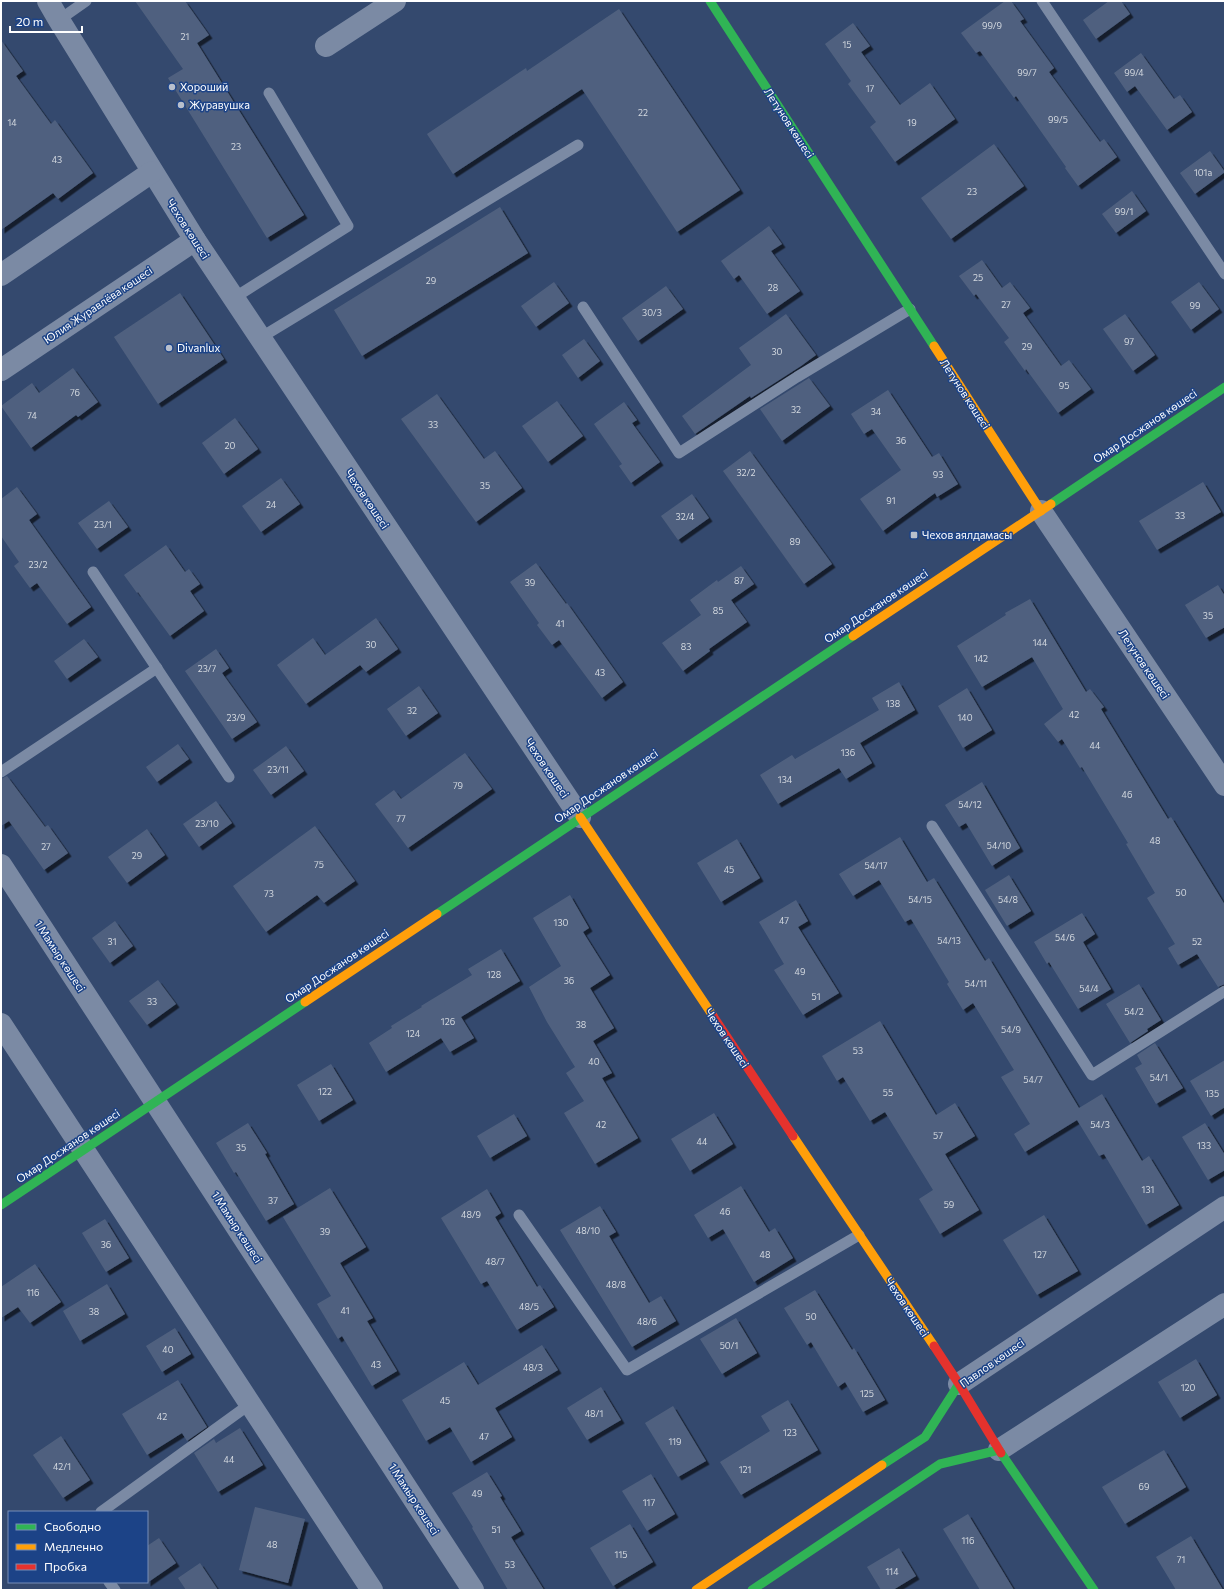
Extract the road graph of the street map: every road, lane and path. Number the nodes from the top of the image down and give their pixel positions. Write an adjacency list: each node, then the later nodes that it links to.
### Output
1 (48, 1): 6 (street, Чехов көшесі)
2 (86, 1): 6 (lane)
3 (394, 1): 7 (street)
4 (710, 1): 16 (street, Летунов көшесі)
5 (1042, 1): 12 (lane)
6 (59, 20): 10 (street, Чехов көшесі)
7 (326, 46)
8 (268, 93): 14 (lane)
9 (578, 145): 17 (lane)
10 (152, 172): 11 (street, Чехов көшесі); 13 (street)
11 (195, 240): 14 (street, Чехов көшесі); 18 (street, Юлия Журавлёва көшесі)
12 (1225, 274)
13 (1, 275)
14 (234, 298): 17 (street, Чехов көшесі)
15 (583, 306): 16 (lane)
16 (910, 309): 20 (street, Летунов көшесі)
17 (260, 338): 26 (street, Чехов көшесі)
18 (1, 370)
19 (1225, 387): 20 (street, Омар Досжанов көшесі)
20 (1041, 511): 25 (street, Летунов көшесі); 26 (street, Омар Досжанов көшесі)
21 (94, 572): 22 (lane)
22 (157, 668): 23 (lane); 24 (lane)
23 (1, 772)
24 (229, 777)
25 (1225, 785)
26 (580, 817): 31 (street, Омар Досжанов көшесі); 36 (street, Чехов көшесі)
27 (932, 826): 29 (lane)
28 (1, 865): 31 (street, 1 Мамыр көшесі)
29 (1225, 991)
30 (1, 1024): 32 (street)
31 (156, 1101): 32 (street, Омар Досжанов көшесі); 43 (street, 1 Мамыр көшесі)
32 (83, 1150): 33 (street, Омар Досжанов көшесі); 39 (street)
33 (1, 1205)
34 (1225, 1207): 38 (street, Павлов көшесі)
35 (519, 1215): 36 (lane)
36 (859, 1235): 38 (street, Чехов көшесі)
37 (1225, 1304): 40 (street)
38 (959, 1384): 40 (street, Чехов көшесі); 44 (street, Павлов көшесі)
39 (250, 1404): 41 (lane); 42 (street)
40 (999, 1450): 45 (street); 46 (street, Чехов көшесі)
41 (102, 1511)
42 (372, 1590)
43 (473, 1590)
44 (696, 1590)
45 (752, 1590)
46 (1094, 1590)

